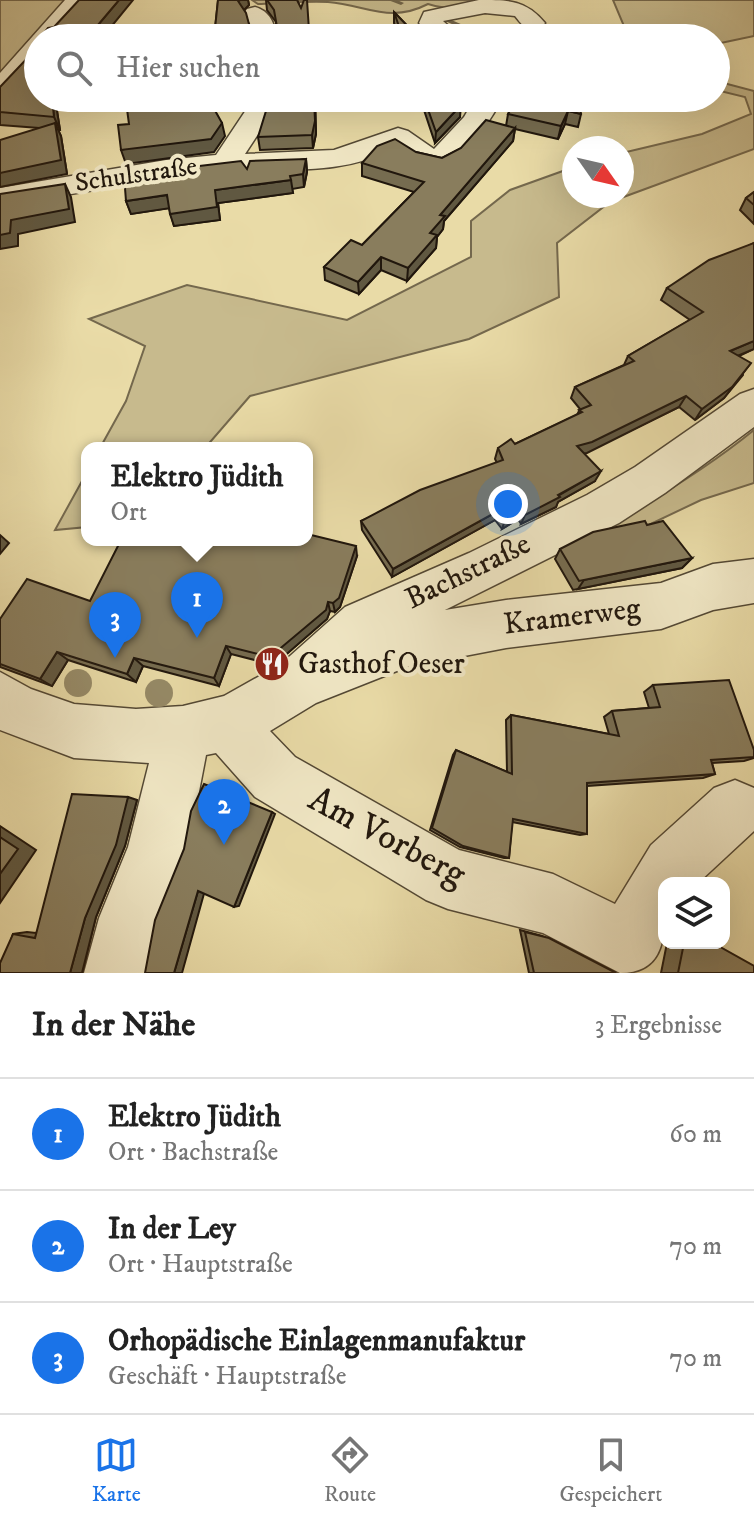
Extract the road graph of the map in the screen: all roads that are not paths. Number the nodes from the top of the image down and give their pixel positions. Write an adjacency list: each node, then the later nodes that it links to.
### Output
1 (78, 0): 5 (street)
2 (494, 3): 4 (street); 7 (street)
3 (255, 14): 6 (street)
4 (533, 23)
5 (57, 24)
6 (262, 24)
7 (432, 24)
8 (24, 62): 9 (street)
9 (0, 90)
10 (259, 112): 12 (street, Schulstraße)
11 (482, 112): 12 (street, Schulstraße)
12 (225, 163): 13 (street, Schulstraße)
13 (0, 197)
14 (754, 405): 16 (street, Bachstraße)
15 (754, 581): 16 (street, Kramerweg)
16 (300, 683): 18 (street, Bachstraße)
17 (0, 699): 18 (street)
18 (204, 728): 19 (street, Am Vorberg); 20 (street)
19 (735, 809)
20 (117, 973)

